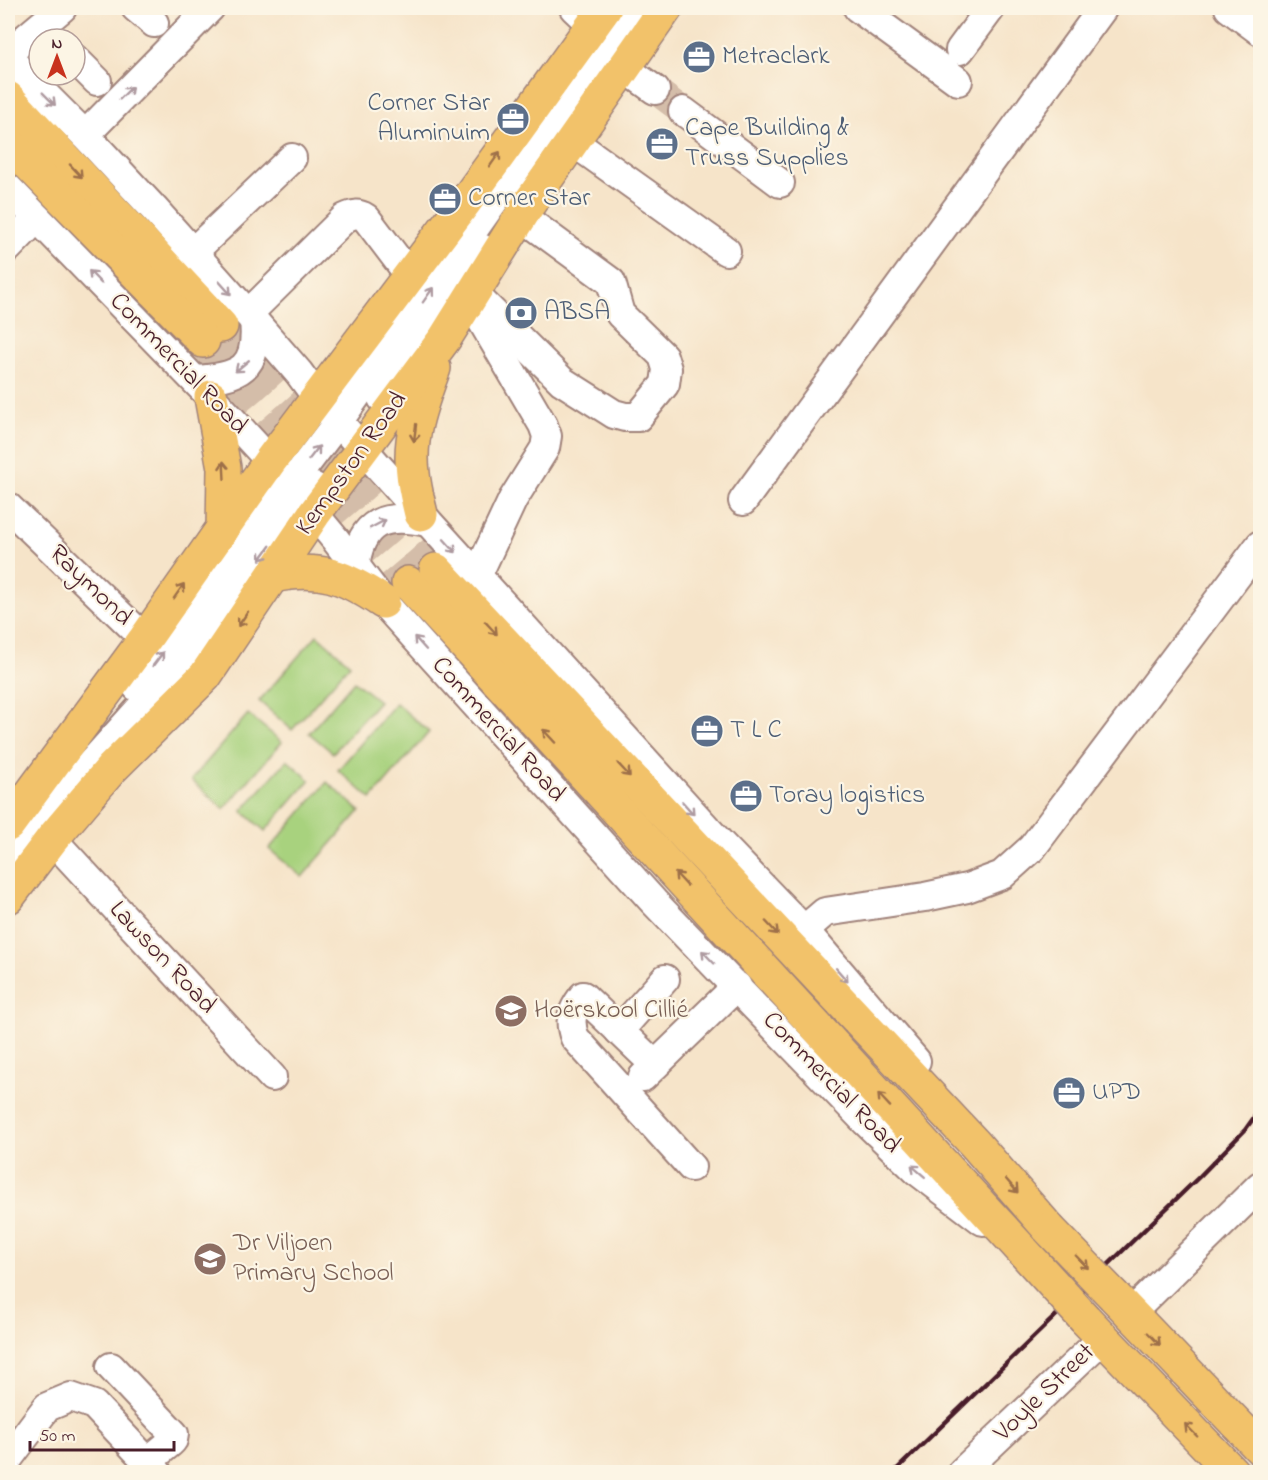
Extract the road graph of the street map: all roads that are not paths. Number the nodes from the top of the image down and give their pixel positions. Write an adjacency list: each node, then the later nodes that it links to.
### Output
1 (210, 8): 22 (street, one-way to 1)
2 (630, 8): 38 (street, one-way to 2)
3 (648, 8): 38 (street)
4 (666, 8): 15 (main road, Kempston Road)
5 (858, 8): 18 (street)
6 (991, 8): 12 (street)
7 (1103, 8): 40 (street)
8 (1229, 8): 11 (street)
9 (590, 13): 33 (main road, Kempston Road, one-way to 9)
10 (53, 24): 13 (street)
11 (1260, 31)
12 (960, 50)
13 (8, 53)
14 (8, 58): 22 (street, Commercial Road, one-way to 22)
15 (623, 67): 19 (street); 23 (main road, Kempston Road)
16 (87, 71): 17 (street)
17 (97, 81)
18 (958, 81)
19 (655, 90)
20 (8, 98): 35 (main road, Commercial Road, one-way to 35)
21 (683, 111): 26 (street)
22 (85, 135): 32 (street, Commercial Road)
23 (572, 141): 28 (main road, Kempston Road); 31 (street)
24 (8, 143): 35 (main road, Commercial Road)
25 (292, 158): 32 (street)
26 (780, 183)
27 (8, 188): 29 (street, Commercial Road)
28 (521, 216): 34 (main road, Kempston Road); 34 (street)
29 (37, 218): 30 (street); 37 (street, Commercial Road, one-way to 29)
30 (8, 248)
31 (726, 251)
32 (193, 252): 35 (street, Commercial Road, one-way to 35)
33 (410, 276): 35 (street); 38 (main road, Kempston Road)
34 (471, 297): 36 (main road, Kempston Road); 47 (street)
35 (232, 325): 37 (street, one-way to 37); 38 (street, Commercial Road)
36 (445, 338): 38 (main road, Kempston Road); 42 (main road, one-way to 42)
37 (203, 389): 39 (street, Commercial Road); 43 (main road, one-way to 37)
38 (343, 427): 39 (main road, Kempston Road); 39 (main road, Kempston Road, one-way to 38); 42 (street, Commercial Road)
39 (294, 490): 43 (main road, Kempston Road); 45 (street, Commercial Road); 46 (main road, Kempston Road); 52 (street, one-way to 39); 53 (street, one-way to 53)
40 (742, 501)
41 (8, 507): 49 (street, Raymond)
42 (424, 518): 45 (street, one-way to 42); 47 (street, Commercial Road, one-way to 47)
43 (223, 529): 49 (main road, Kempston Road, one-way to 43)
44 (1260, 544): 55 (street)
45 (355, 567): 48 (street, Commercial Road)
46 (273, 576): 48 (main road); 51 (main road, Kempston Road, one-way to 51)
47 (477, 576): 55 (street, Commercial Road, one-way to 55)
48 (409, 585): 57 (street, Commercial Road, one-way to 48); 62 (main road, Commercial Road, one-way to 62); 65 (main road, Commercial Road, one-way to 48)
49 (146, 639): 50 (main road, Kempston Road)
50 (8, 825)
51 (52, 839): 54 (main road, Kempston Road); 60 (street, Lawson Road)
52 (8, 855)
53 (8, 875)
54 (8, 897)
55 (804, 930): 62 (street, Commercial Road, one-way to 62)
56 (665, 979): 58 (street)
57 (737, 987): 59 (street); 65 (street, Commercial Road, one-way to 57)
58 (619, 1031): 59 (street); 61 (street)
59 (655, 1065): 61 (street)
60 (272, 1077)
61 (626, 1093): 63 (street)
62 (975, 1144): 66 (main road, Commercial Road, one-way to 66, bridge)
63 (692, 1167)
64 (1260, 1186): 66 (street)
65 (1020, 1247): 67 (main road, Commercial Road, bridge)
66 (1122, 1305): 69 (main road, Commercial Road, one-way to 69)
67 (1094, 1329): 72 (street, Voyle Street); 73 (main road, Commercial Road, one-way to 67)
68 (111, 1367): 71 (street)
69 (1260, 1448)
70 (8, 1459): 71 (street)
71 (152, 1467)
72 (962, 1473)
73 (1232, 1473)

